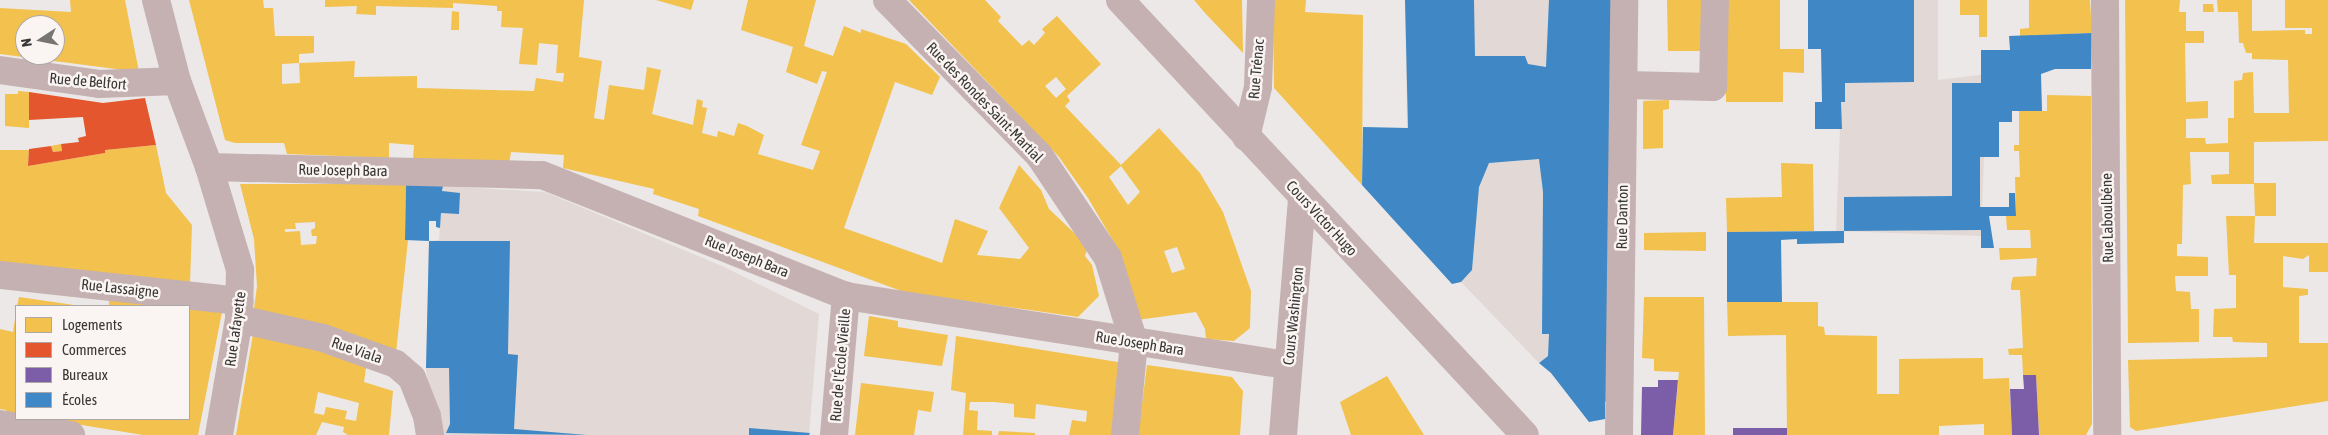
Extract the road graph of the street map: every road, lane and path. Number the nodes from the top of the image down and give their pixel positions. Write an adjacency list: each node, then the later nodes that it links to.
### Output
1 (156, 0): 9 (street, Rue Lafayette)
2 (887, 0): 17 (street, Rue des Rondes Saint-Martial)
3 (1120, 0): 11 (street, Cours Victor Hugo)
4 (1261, 0): 11 (street, Rue Trénac)
5 (1624, 0): 10 (street, Rue Danton)
6 (1715, 0): 10 (street)
7 (2105, 0): 28 (street, Rue Laboulbéne)
8 (0, 70): 9 (street, Rue de Belfort)
9 (177, 81): 12 (street, Rue Lafayette)
10 (1624, 85): 27 (street, Rue Danton)
11 (1246, 137): 13 (street, Cours Victor Hugo)
12 (209, 167): 15 (street, Rue Joseph Bara); 16 (street, Rue Lafayette)
13 (1302, 197): 18 (street, Cours Washington); 26 (street, Cours Victor Hugo)
14 (0, 275): 16 (street, Rue Lassaigne)
15 (846, 296): 17 (street, Rue Joseph Bara); 23 (street, Rue de l'École Vieille)
16 (240, 310): 21 (street, Rue Lafayette); 22 (street, Rue Viala)
17 (1134, 342): 18 (street, Rue Joseph Bara); 24 (street, Rue des Rondes Saint-Martial)
18 (1287, 365): 25 (street, Cours Washington)
19 (0, 424): 20 (street)
20 (71, 435)
21 (219, 435)
22 (430, 435)
23 (834, 435)
24 (1124, 435)
25 (1283, 435)
26 (1526, 435)
27 (1619, 435)
28 (2107, 435)

